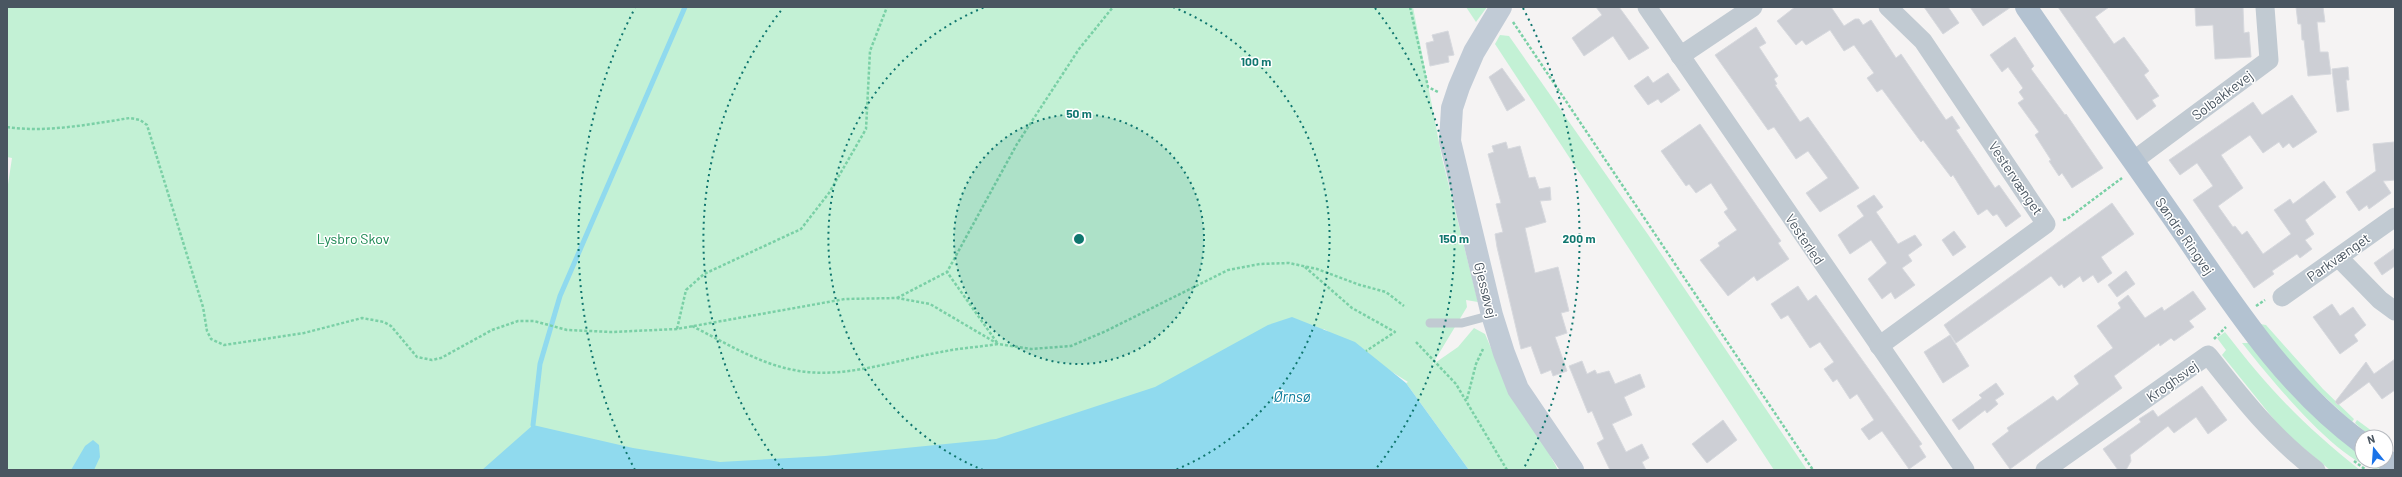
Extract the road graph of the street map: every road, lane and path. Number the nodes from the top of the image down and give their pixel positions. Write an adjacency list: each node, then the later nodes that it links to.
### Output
1 (887, 7): 27 (path)
2 (1113, 7): 19 (path)
3 (1410, 7): 12 (path)
4 (1501, 7): 25 (street, Gjessøvej)
5 (1647, 7): 11 (street, Vesterled)
6 (1753, 7): 11 (street)
7 (1888, 7): 16 (street, Vestervænget)
8 (2265, 7): 14 (street, Solbakkevej)
9 (2031, 9): 14 (main road, Søndre Ringvej)
10 (1517, 29): 36 (path)
11 (1680, 56): 30 (street, Vesterled)
12 (1438, 92)
13 (7, 127): 27 (path)
14 (2133, 161): 16 (path); 33 (main road, Søndre Ringvej)
15 (2395, 217): 17 (street, Parkvænget)
16 (2046, 224): 30 (street, Vestervænget)
17 (2339, 258): 20 (street, Parkvænget); 23 (street)
18 (1305, 267): 22 (path); 29 (path); 31 (path)
19 (947, 272): 21 (path); 29 (path)
20 (2282, 297)
21 (897, 298): 26 (path); 29 (path)
22 (1404, 306)
23 (2395, 311)
24 (1430, 323): 25 (lane)
25 (1495, 325): 32 (path); 35 (street, Gjessøvej)
26 (692, 326): 27 (path); 29 (path)
27 (677, 329)
28 (1416, 342): 32 (path)
29 (998, 344)
30 (1879, 346): 37 (street, Vesterled)
31 (1366, 351)
32 (1466, 400): 34 (path)
33 (2354, 437)
34 (1507, 470)
35 (1573, 470)
36 (1814, 470)
37 (1965, 470)
38 (2045, 470): 39 (street, Kroghsvej)
39 (2316, 470)

